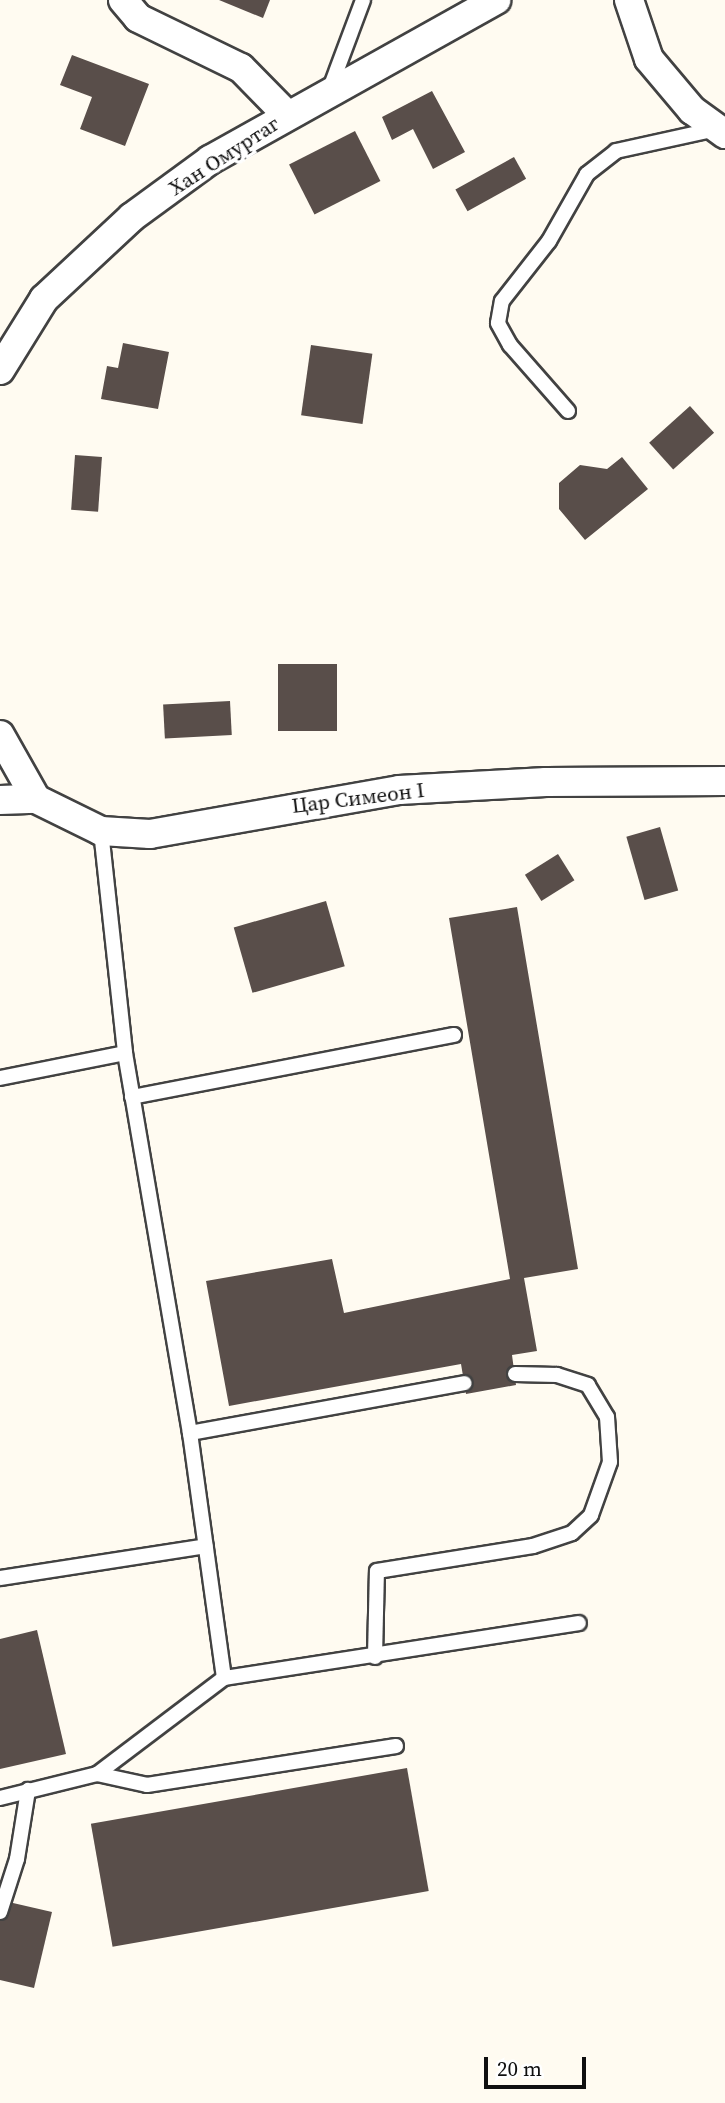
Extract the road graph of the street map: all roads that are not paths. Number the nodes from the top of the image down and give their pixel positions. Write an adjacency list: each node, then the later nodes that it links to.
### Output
1 (123, 0): 6 (street)
2 (363, 0): 5 (lane)
3 (496, 0): 5 (street, Хан Омуртаг)
4 (629, 0): 7 (street)
5 (327, 96): 6 (street, Хан Омуртаг)
6 (287, 115): 8 (street, Хан Омуртаг)
7 (721, 132): 9 (lane)
8 (0, 370)
9 (568, 411)
10 (0, 735): 12 (street)
11 (725, 780): 14 (street, Цар Симеон I)
12 (36, 799): 13 (street, Цар Симеон I); 14 (street, Цар Симеон I)
13 (0, 800)
14 (101, 831): 16 (lane)
15 (454, 1035): 18 (lane)
16 (125, 1053): 17 (lane); 18 (lane)
17 (0, 1078)
18 (132, 1097): 21 (lane)
19 (515, 1374): 25 (lane)
20 (464, 1383): 21 (lane)
21 (190, 1433): 22 (lane)
22 (206, 1546): 23 (lane); 26 (lane)
23 (0, 1578)
24 (579, 1623): 25 (lane)
25 (375, 1657): 26 (lane)
26 (224, 1678): 28 (lane)
27 (396, 1746): 28 (lane)
28 (97, 1774): 29 (lane)
29 (28, 1790): 30 (lane); 31 (lane)
30 (0, 1798)
31 (0, 1912)

